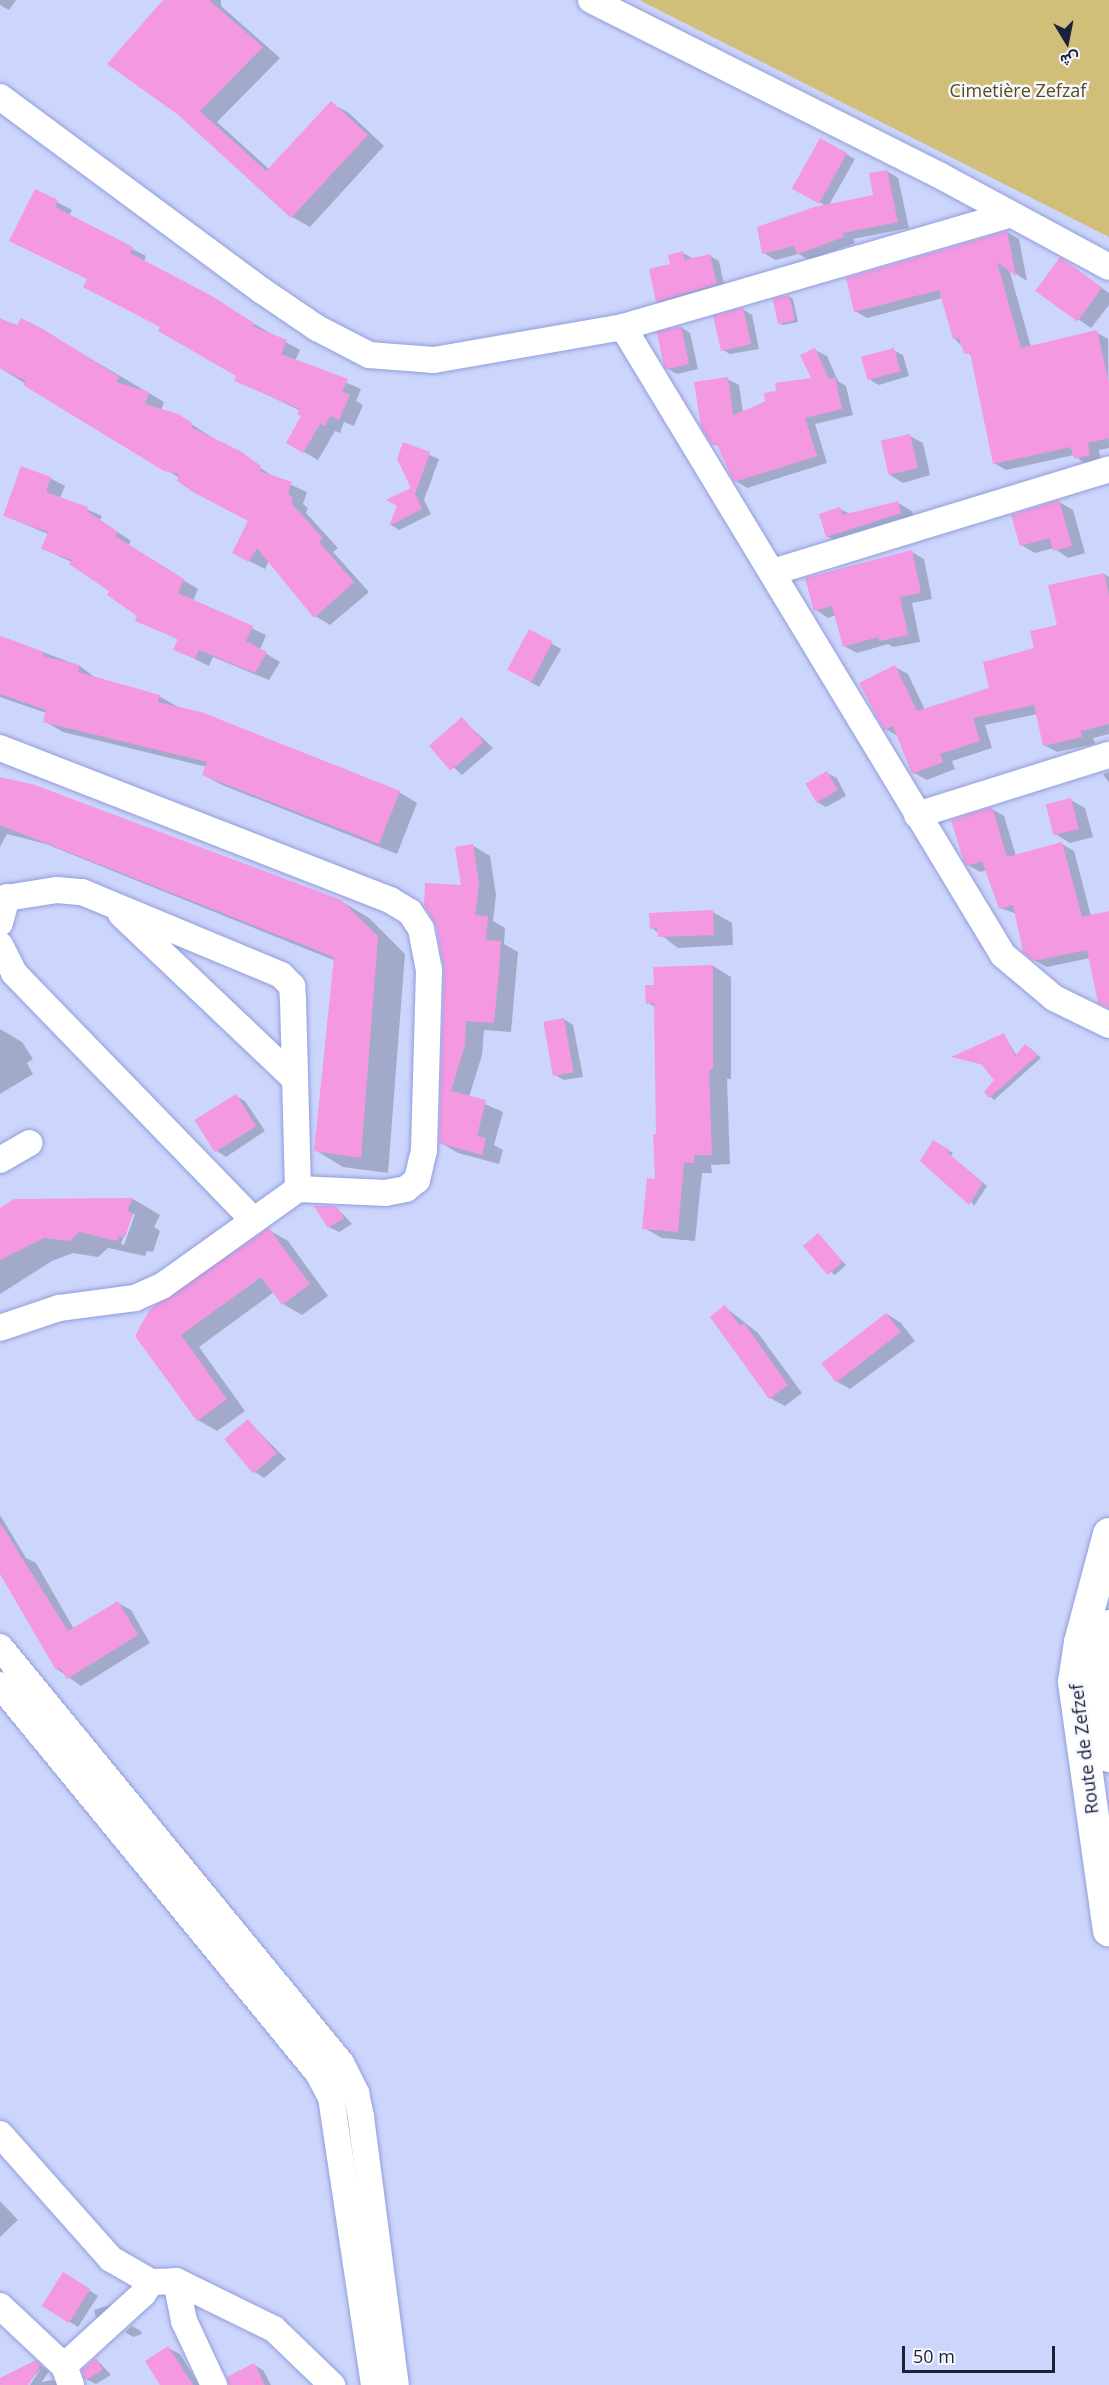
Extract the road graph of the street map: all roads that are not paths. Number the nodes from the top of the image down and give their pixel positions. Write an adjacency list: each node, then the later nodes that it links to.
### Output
1 (591, 0): 3 (street)
2 (0, 97): 5 (street)
3 (1011, 214): 4 (street); 5 (street)
4 (1109, 267)
5 (623, 327): 7 (street)
6 (1109, 469): 7 (street)
7 (773, 572): 10 (street)
8 (0, 748): 19 (street)
9 (1109, 754): 10 (street)
10 (917, 815): 15 (street)
11 (4, 898): 12 (street); 13 (street)
12 (109, 903): 16 (street); 16 (street)
13 (0, 923)
14 (0, 945): 20 (street)
15 (1109, 1025)
16 (295, 1079): 19 (street)
17 (30, 1143): 18 (street)
18 (0, 1160)
19 (298, 1189): 20 (street)
20 (252, 1219): 21 (street)
21 (0, 1328)
22 (1109, 1534): 27 (main road, Route de Zefzef)
23 (1109, 1626): 26 (main road, Route de Zefzef)
24 (0, 1647): 35 (street)
25 (0, 1685): 34 (street)
26 (1109, 1756)
27 (1109, 1931)
28 (0, 2134): 29 (street)
29 (163, 2281): 31 (street); 32 (street); 33 (street)
30 (0, 2306): 31 (street)
31 (68, 2376)
32 (214, 2385)
33 (332, 2385)
34 (374, 2385)
35 (396, 2385)

